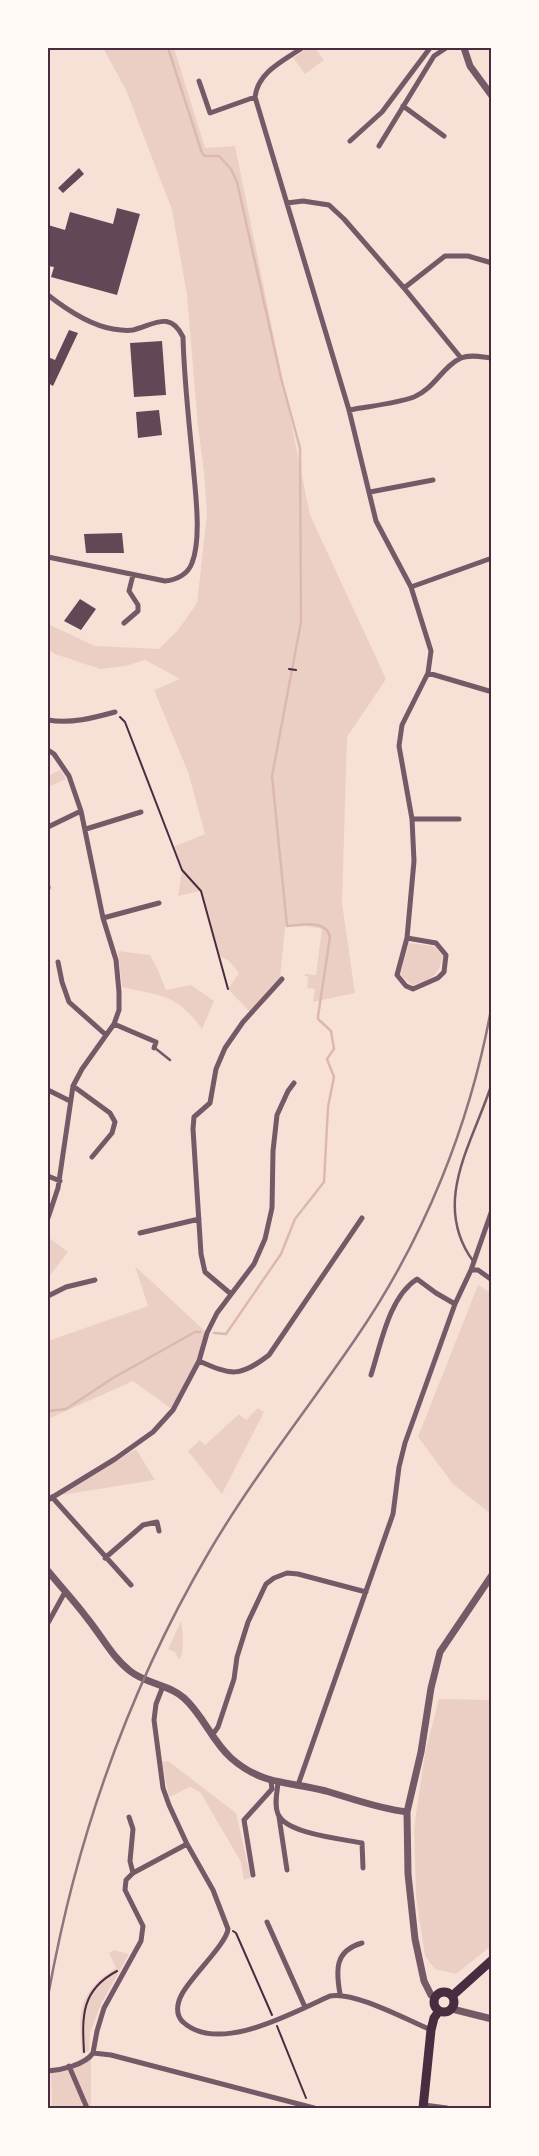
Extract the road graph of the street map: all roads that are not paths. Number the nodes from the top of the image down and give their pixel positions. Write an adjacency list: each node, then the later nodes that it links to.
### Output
1 (302, 48): 7 (street)
2 (430, 48): 10 (street)
3 (446, 48): 8 (street)
4 (464, 48): 6 (street)
5 (199, 81): 7 (street)
6 (492, 96)
7 (255, 97): 12 (street)
8 (403, 106): 9 (street); 11 (street)
9 (444, 136)
10 (350, 141)
11 (379, 146)
12 (287, 203): 14 (street); 18 (street)
13 (492, 263): 14 (street)
14 (404, 288): 16 (street)
15 (48, 295): 23 (street)
16 (461, 358): 17 (street); 18 (street)
17 (492, 358)
18 (350, 410): 20 (street)
19 (433, 480): 20 (street)
20 (370, 492): 24 (street)
21 (48, 557): 23 (street)
22 (492, 558): 24 (street)
23 (133, 575): 25 (street)
24 (411, 587): 26 (street)
25 (124, 623)
26 (428, 673): 27 (street); 33 (street)
27 (489, 690)
28 (115, 712): 29 (street)
29 (48, 720)
30 (48, 750): 31 (street)
31 (81, 811): 35 (street); 36 (street)
32 (141, 812): 36 (street)
33 (412, 819): 34 (street); 39 (street)
34 (459, 819)
35 (48, 827)
36 (86, 829): 38 (street)
37 (159, 903): 38 (street)
38 (103, 918): 42 (street)
39 (406, 938): 39 (street)
40 (58, 962): 43 (street)
41 (282, 979): 57 (street)
42 (114, 1024): 43 (street); 44 (street)
43 (106, 1035): 47 (street)
44 (154, 1048): 45 (lane)
45 (170, 1060)
46 (294, 1083): 63 (street)
47 (73, 1086): 50 (street); 51 (street)
48 (491, 1086): 59 (lane)
49 (48, 1090): 50 (street)
50 (70, 1100): 53 (street)
51 (92, 1157)
52 (48, 1176): 53 (street)
53 (60, 1181): 55 (street)
54 (492, 1210): 59 (street)
55 (48, 1218)
56 (362, 1218): 66 (street)
57 (199, 1219): 58 (street); 63 (street)
58 (140, 1233)
59 (473, 1261): 60 (street)
60 (471, 1270): 62 (street); 65 (street)
61 (95, 1280): 64 (street)
62 (492, 1280)
63 (231, 1294): 66 (street)
64 (48, 1296)
65 (455, 1304): 67 (street); 75 (street)
66 (199, 1360): 68 (street)
67 (372, 1375)
68 (50, 1499): 70 (street)
69 (159, 1531): 70 (street)
70 (105, 1558): 73 (street)
71 (48, 1571): 74 (street)
72 (492, 1574): 81 (street)
73 (131, 1585)
74 (65, 1592): 76 (street); 77 (street)
75 (366, 1592): 78 (street); 80 (street)
76 (48, 1623)
77 (163, 1686): 78 (street); 84 (street)
78 (213, 1734): 79 (street)
79 (275, 1782): 80 (street); 82 (street); 88 (street)
80 (298, 1785): 81 (street)
81 (407, 1812): 94 (street)
82 (278, 1814): 85 (street); 86 (street)
83 (129, 1817): 87 (street)
84 (187, 1844): 87 (street); 95 (street)
85 (363, 1868)
86 (287, 1870)
87 (133, 1873): 100 (street)
88 (253, 1874)
89 (267, 1922): 95 (street)
90 (362, 1944): 92 (street)
91 (492, 1960): 93 (main road)
92 (340, 1994): 95 (street); 99 (street)
93 (452, 1996): 94 (main road); 96 (main road)
94 (435, 1998): 97 (main road)
95 (305, 2007)
96 (452, 2009): 97 (main road); 98 (street)
97 (440, 2011): 99 (main road)
98 (492, 2019)
99 (431, 2030): 103 (main road)
100 (93, 2053): 101 (street); 105 (street)
101 (69, 2066): 102 (street); 104 (street)
102 (48, 2070)
103 (424, 2106): 106 (street)
104 (87, 2108)
105 (314, 2108)
106 (448, 2108)

